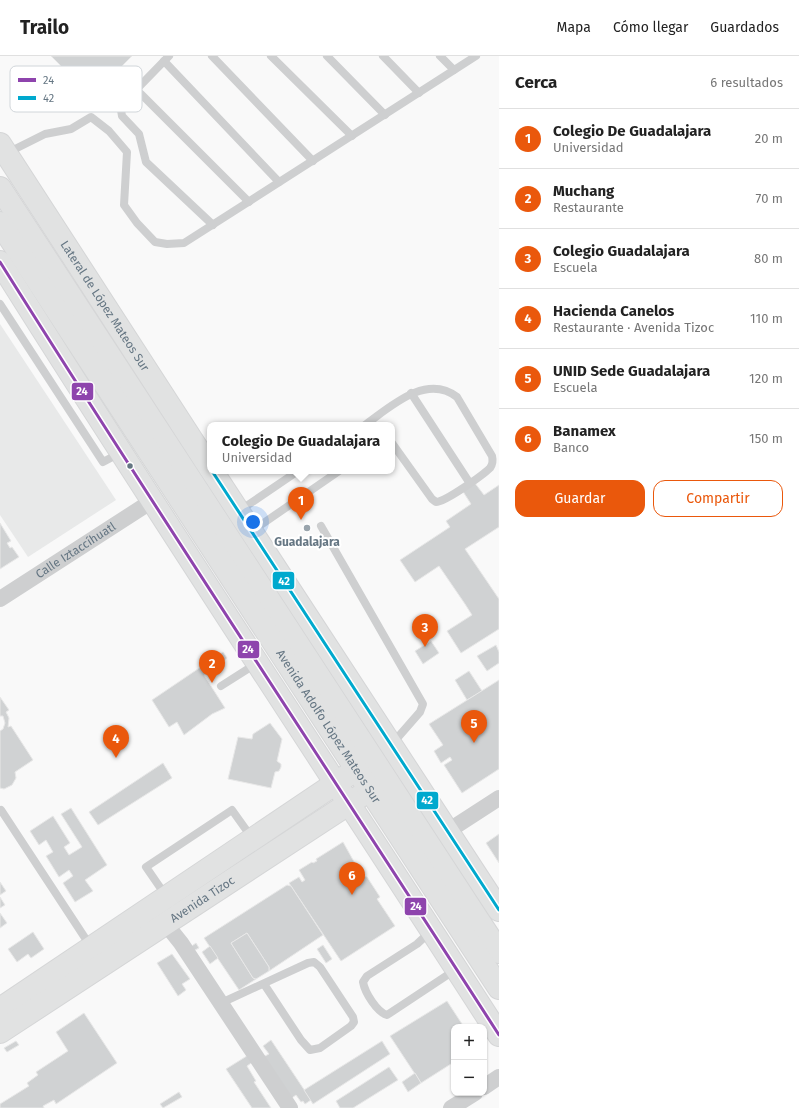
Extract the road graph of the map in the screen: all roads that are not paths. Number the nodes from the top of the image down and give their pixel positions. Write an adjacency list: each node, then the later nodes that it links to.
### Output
1 (212, 56): 16 (lane)
2 (271, 56): 14 (lane)
3 (327, 56): 13 (lane)
4 (383, 56): 10 (lane)
5 (440, 56): 8 (lane)
6 (476, 56): 8 (lane)
7 (166, 58): 9 (lane); 17 (lane)
8 (454, 70): 10 (lane)
9 (142, 83)
10 (419, 93): 13 (lane)
11 (142, 95): 19 (lane)
12 (121, 112): 21 (lane)
13 (385, 114): 14 (lane)
14 (352, 136): 16 (lane)
15 (3, 148): 21 (lane); 28 (main road, Lateral de López Mateos Sur)
16 (313, 161): 17 (lane)
17 (279, 182): 19 (lane)
18 (0, 188): 41 (main road, Avenida Adolfo López Mateos Sur)
19 (249, 202): 21 (lane)
20 (0, 223): 41 (main road, Avenida Adolfo López Mateos Sur)
21 (213, 225)
22 (0, 262): 27 (main road)
23 (0, 304): 27 (lane)
24 (411, 394): 25 (lane); 32 (lane); 32 (lane)
25 (369, 422)
26 (395, 447): 32 (lane)
27 (120, 453): 33 (main road)
28 (207, 463)
29 (214, 474): 34 (main road)
30 (294, 474): 34 (lane)
31 (335, 474): 36 (lane)
32 (469, 482)
33 (152, 501): 37 (street, Calle Iztaccíhuatl); 38 (main road)
34 (238, 512): 36 (main road)
35 (321, 526): 40 (lane)
36 (251, 532): 40 (main road)
37 (0, 599)
38 (258, 663): 39 (lane); 43 (main road)
39 (220, 686)
40 (391, 744): 41 (main road, Avenida Tizoc); 42 (main road)
41 (364, 764): 43 (main road, Avenida Tizoc); 44 (main road, Avenida Adolfo López Mateos Sur)
42 (405, 767): 44 (main road, Avenida Tizoc); 48 (main road)
43 (336, 783): 46 (main road); 49 (main road, Avenida Tizoc)
44 (378, 784): 46 (main road, Avenida Tizoc); 56 (main road, Avenida Adolfo López Mateos Sur); 59 (main road, Avenida Adolfo López Mateos Sur)
45 (499, 798): 48 (street)
46 (350, 803): 51 (main road, Avenida Tizoc); 54 (main road)
47 (2, 810): 55 (lane)
48 (448, 831): 52 (main road)
49 (253, 839): 50 (main road, Avenida Tizoc); 50 (lane)
50 (175, 891): 51 (main road); 55 (main road, Avenida Tizoc)
51 (196, 904): 53 (main road, Avenida Tizoc)
52 (499, 910)
53 (165, 923): 60 (street); 63 (main road, Avenida Tizoc)
54 (432, 931): 57 (main road); 57 (lane)
55 (92, 948): 61 (main road, Avenida Tizoc)
56 (499, 952)
57 (457, 969): 62 (main road)
58 (264, 984): 58 (lane); 60 (lane)
59 (499, 988)
60 (221, 1003): 67 (street)
61 (0, 1009)
62 (498, 1030)
63 (0, 1032)
64 (499, 1077): 65 (street)
65 (487, 1085)
66 (470, 1096): 68 (street)
67 (290, 1108)
68 (452, 1108)

